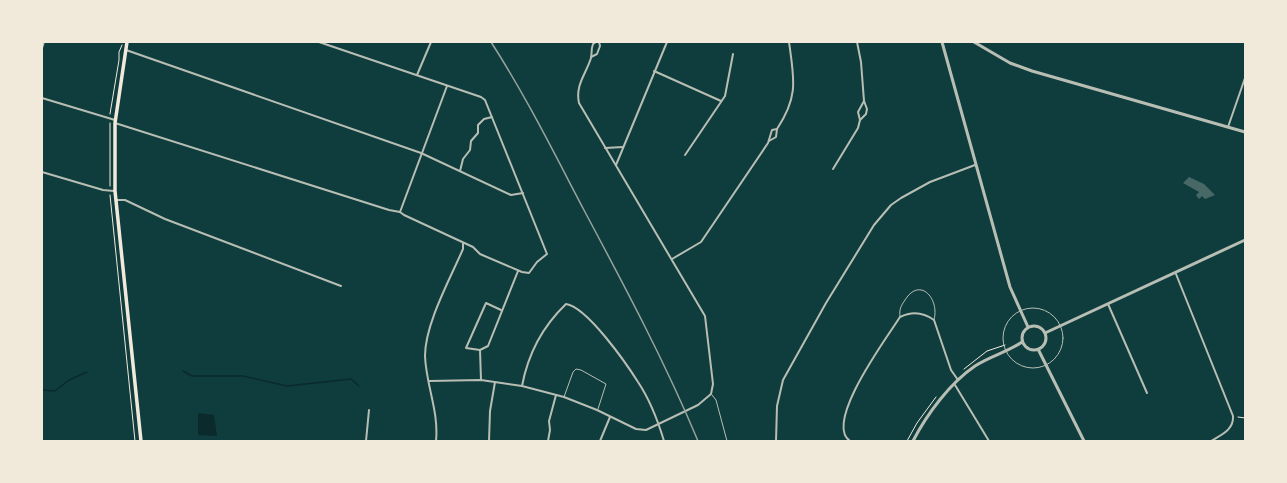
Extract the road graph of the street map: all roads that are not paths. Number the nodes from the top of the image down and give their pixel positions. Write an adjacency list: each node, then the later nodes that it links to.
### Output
1 (44, 42): 12 (street)
2 (127, 42): 13 (main road)
3 (319, 42): 11 (street)
4 (431, 42): 17 (street)
5 (597, 42): 15 (street); 15 (street)
6 (667, 42): 16 (street)
7 (789, 42): 27 (street)
8 (857, 42): 22 (street)
9 (942, 42): 35 (street)
10 (974, 42): 26 (street)
11 (329, 44): 17 (street)
12 (42, 48)
13 (125, 50): 25 (main road); 32 (street)
14 (733, 54): 21 (street)
15 (591, 57): 31 (street)
16 (654, 71): 21 (street); 30 (street)
17 (417, 75): 19 (street)
18 (1245, 78): 26 (street)
19 (447, 86): 23 (street); 32 (street)
20 (42, 98): 25 (street)
21 (721, 101): 33 (street)
22 (864, 101): 24 (street); 24 (street)
23 (493, 118): 37 (street); 40 (street)
24 (860, 120): 36 (street)
25 (115, 121): 39 (main road); 42 (street)
26 (1228, 127): 28 (street)
27 (777, 129): 29 (street); 29 (street)
28 (1245, 132)
29 (769, 141): 45 (street)
30 (623, 146): 31 (street); 34 (street)
31 (605, 148): 34 (street)
32 (421, 153): 37 (street); 42 (street)
33 (685, 155)
34 (616, 165): 45 (street)
35 (975, 166): 51 (street); 84 (street)
36 (833, 169)
37 (460, 171): 40 (street)
38 (42, 172): 39 (street)
39 (115, 191): 41 (main road)
40 (523, 193): 46 (street)
41 (116, 200): 48 (street); 76 (main road)
42 (400, 212): 44 (street)
43 (1245, 240): 47 (street)
44 (463, 243): 46 (street); 63 (street)
45 (672, 259): 69 (street)
46 (518, 271): 50 (street)
47 (1176, 274): 49 (street); 89 (street)
48 (341, 286)
49 (1108, 304): 55 (street); 68 (street)
50 (501, 310): 59 (street); 59 (street)
51 (1020, 310): 54 (street); 55 (lane); 60 (lane)
52 (900, 317): 53 (street); 53 (lane); 85 (street)
53 (934, 320): 64 (street)
54 (1028, 326): 56 (street); 57 (street)
55 (1061, 326): 56 (street); 61 (lane)
56 (1045, 333): 58 (street)
57 (1022, 342): 58 (street); 60 (street)
58 (1038, 349): 61 (street)
59 (480, 350): 62 (street)
60 (1006, 350): 61 (lane); 64 (street)
61 (1047, 364): 88 (street)
62 (481, 380): 63 (street); 65 (street)
63 (429, 381): 78 (street)
64 (958, 381): 66 (street)
65 (495, 382): 67 (street); 79 (street)
66 (955, 385): 86 (street); 87 (street)
67 (522, 386): 70 (street); 75 (street)
68 (1147, 393)
69 (711, 394): 75 (street); 83 (lane)
70 (556, 395): 71 (street); 80 (street)
71 (564, 397): 73 (street); 73 (lane)
72 (369, 410): 77 (street)
73 (597, 410): 74 (street)
74 (610, 416): 75 (street); 81 (street)
75 (659, 424): 82 (street)
76 (141, 441)
77 (366, 441)
78 (436, 441)
79 (490, 441)
80 (548, 441)
81 (600, 441)
82 (664, 441)
83 (727, 441)
84 (776, 441)
85 (850, 441)
86 (913, 441)
87 (989, 441)
88 (1084, 441)
89 (1211, 441)

